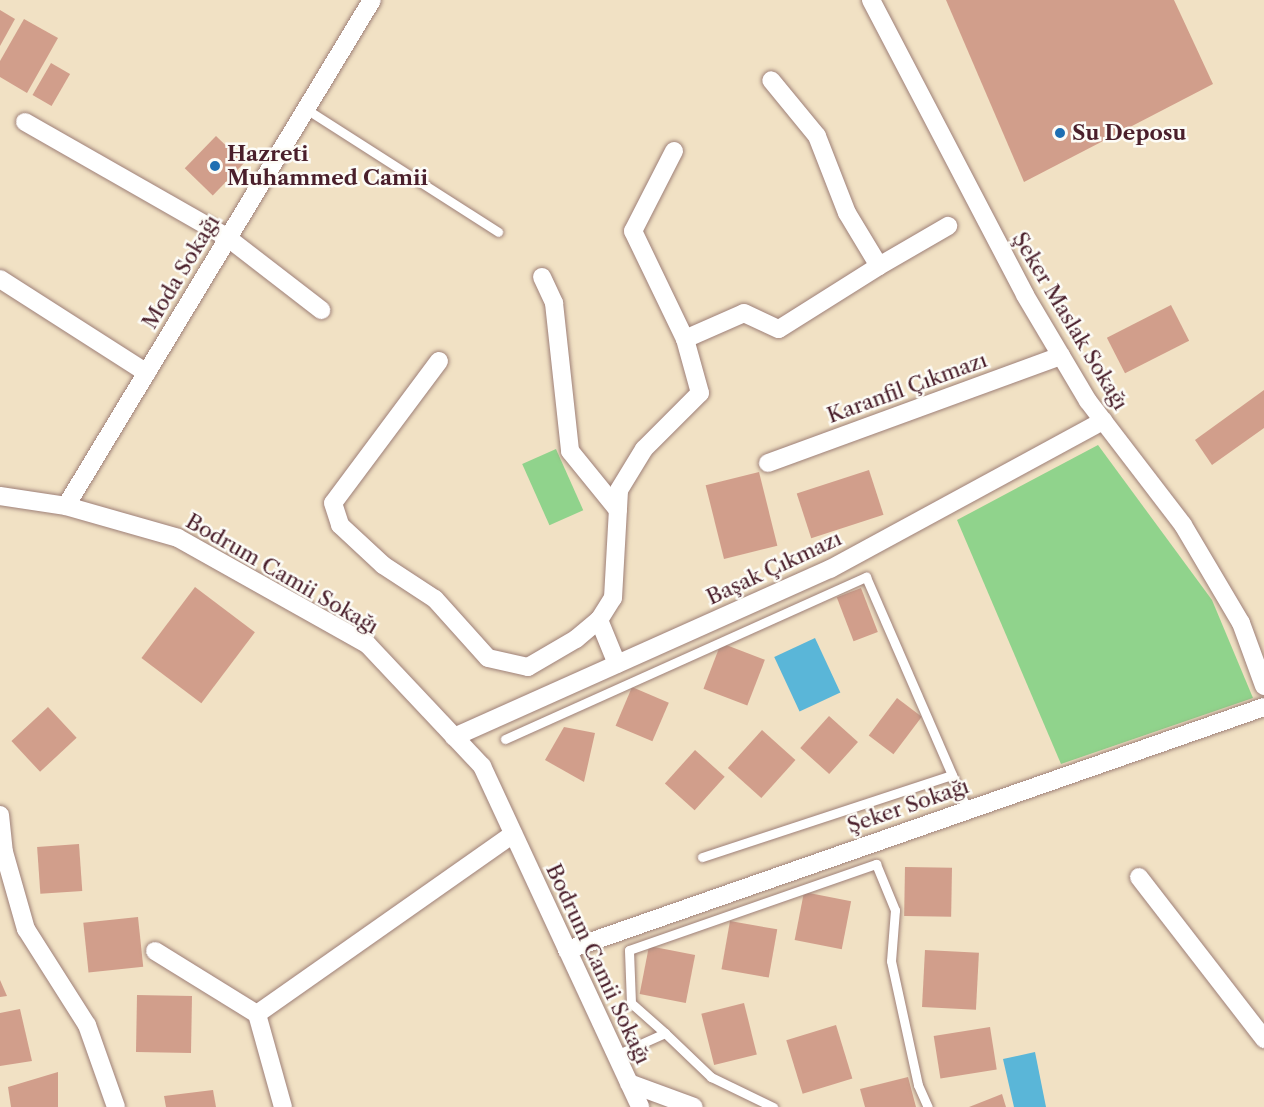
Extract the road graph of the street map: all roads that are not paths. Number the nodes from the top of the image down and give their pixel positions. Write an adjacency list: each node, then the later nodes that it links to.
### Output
1 (372, 0): 4 (street, Moda Sokağı)
2 (871, 0): 15 (street, Şeker Maslak Sokağı)
3 (771, 80): 10 (street)
4 (306, 109): 8 (lane); 9 (street, Moda Sokağı)
5 (25, 122): 9 (street)
6 (674, 151): 14 (street)
7 (948, 226): 10 (street)
8 (498, 232)
9 (228, 238): 13 (street); 17 (street, Moda Sokağı)
10 (879, 266): 14 (street)
11 (542, 277): 22 (street)
12 (0, 279): 17 (street)
13 (321, 310)
14 (685, 339): 22 (street)
15 (1061, 356): 18 (street, Şeker Maslak Sokağı); 19 (street, Karanfil Çıkmazı)
16 (439, 361): 23 (street)
17 (147, 373): 21 (street, Moda Sokağı)
18 (1103, 421): 24 (street, Başak Çıkmazı); 25 (street, Şeker Maslak Sokağı)
19 (768, 463)
20 (0, 496): 21 (street, Bodrum Camii Sokağı)
21 (66, 506): 27 (street, Bodrum Camii Sokağı)
22 (618, 510): 23 (street)
23 (599, 620): 24 (street)
24 (617, 664): 27 (street, Başak Çıkmazı)
25 (1264, 686)
26 (1264, 707): 30 (street, Şeker Sokağı)
27 (454, 737): 32 (street, Bodrum Camii Sokağı)
28 (505, 740): 29 (lane)
29 (952, 775): 30 (lane); 33 (lane)
30 (967, 809): 35 (street, Şeker Sokağı)
31 (0, 815): 42 (street)
32 (513, 834): 35 (street, Bodrum Camii Sokağı); 37 (street)
33 (702, 857)
34 (1139, 877): 39 (street)
35 (567, 950): 40 (street, Bodrum Camii Sokağı)
36 (155, 951): 37 (street)
37 (257, 1014): 43 (street)
38 (665, 1033): 40 (lane); 46 (lane); 47 (lane)
39 (1264, 1039)
40 (616, 1055): 41 (street, Bodrum Camii Sokağı)
41 (629, 1083): 44 (street, Bodrum Camii Sokağı); 45 (street)
42 (116, 1107)
43 (283, 1107)
44 (640, 1107)
45 (694, 1107)
46 (773, 1107)
47 (928, 1107)

